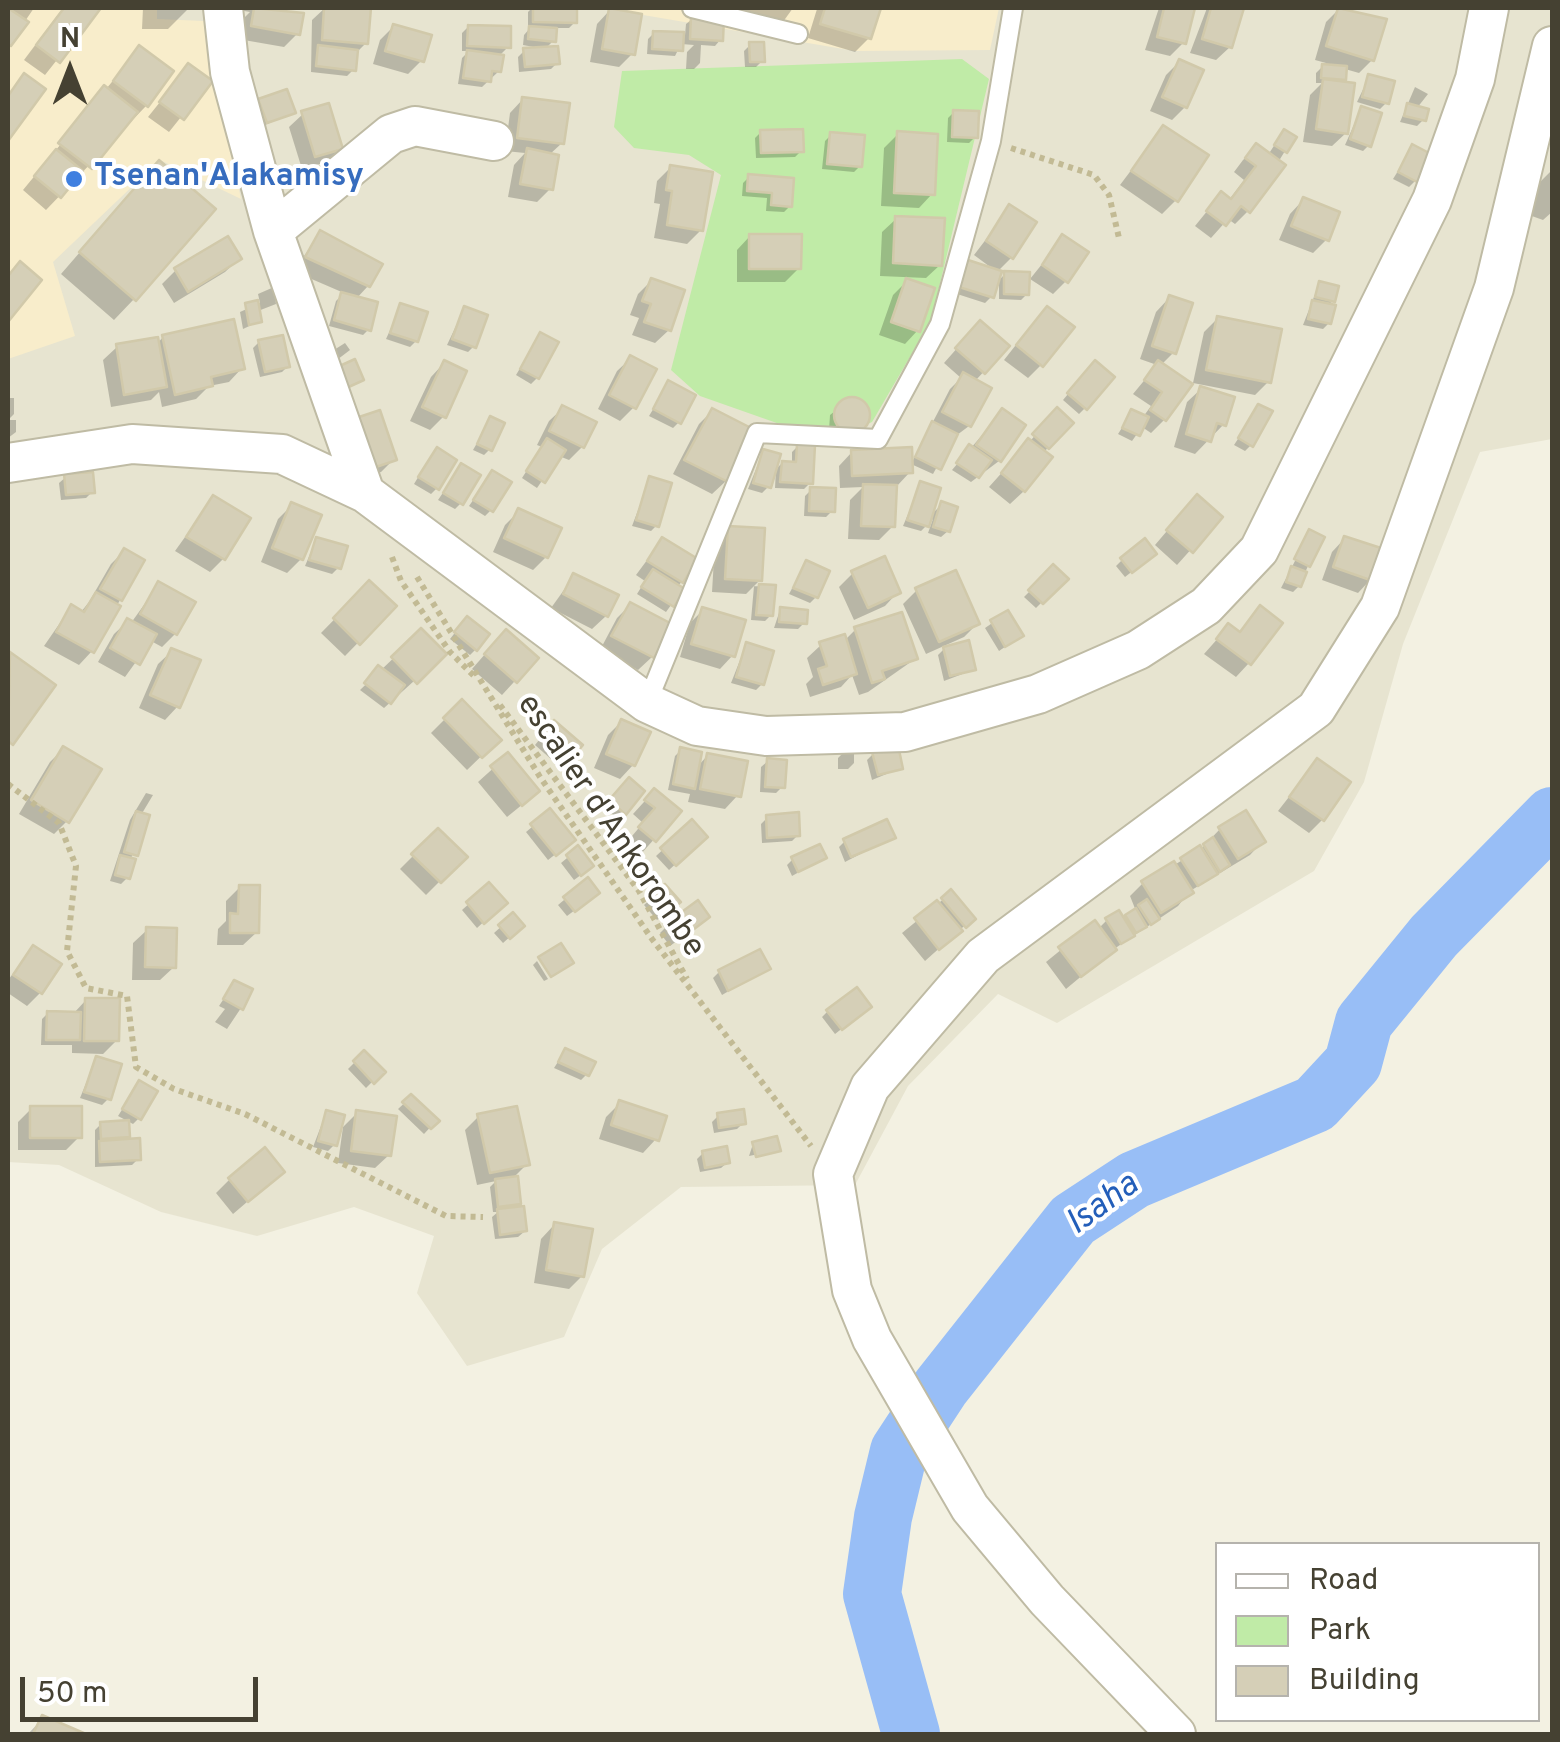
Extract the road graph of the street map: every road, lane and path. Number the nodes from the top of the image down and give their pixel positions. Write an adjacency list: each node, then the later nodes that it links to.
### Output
1 (223, 8): 9 (street)
2 (692, 8): 5 (lane)
3 (1013, 8): 8 (lane)
4 (1488, 8): 15 (street)
5 (798, 34)
6 (1552, 46): 18 (street)
7 (494, 141): 9 (street)
8 (991, 141): 10 (path); 15 (lane)
9 (273, 231): 12 (street)
10 (1119, 238)
11 (8, 462): 12 (street)
12 (366, 493): 15 (street)
13 (396, 544): 18 (path, escalier d'Ankorombe)
14 (401, 580): 17 (path)
15 (647, 702)
16 (8, 784): 19 (path)
17 (804, 1143)
18 (833, 1174): 20 (street)
19 (484, 1217)
20 (1176, 1734)

